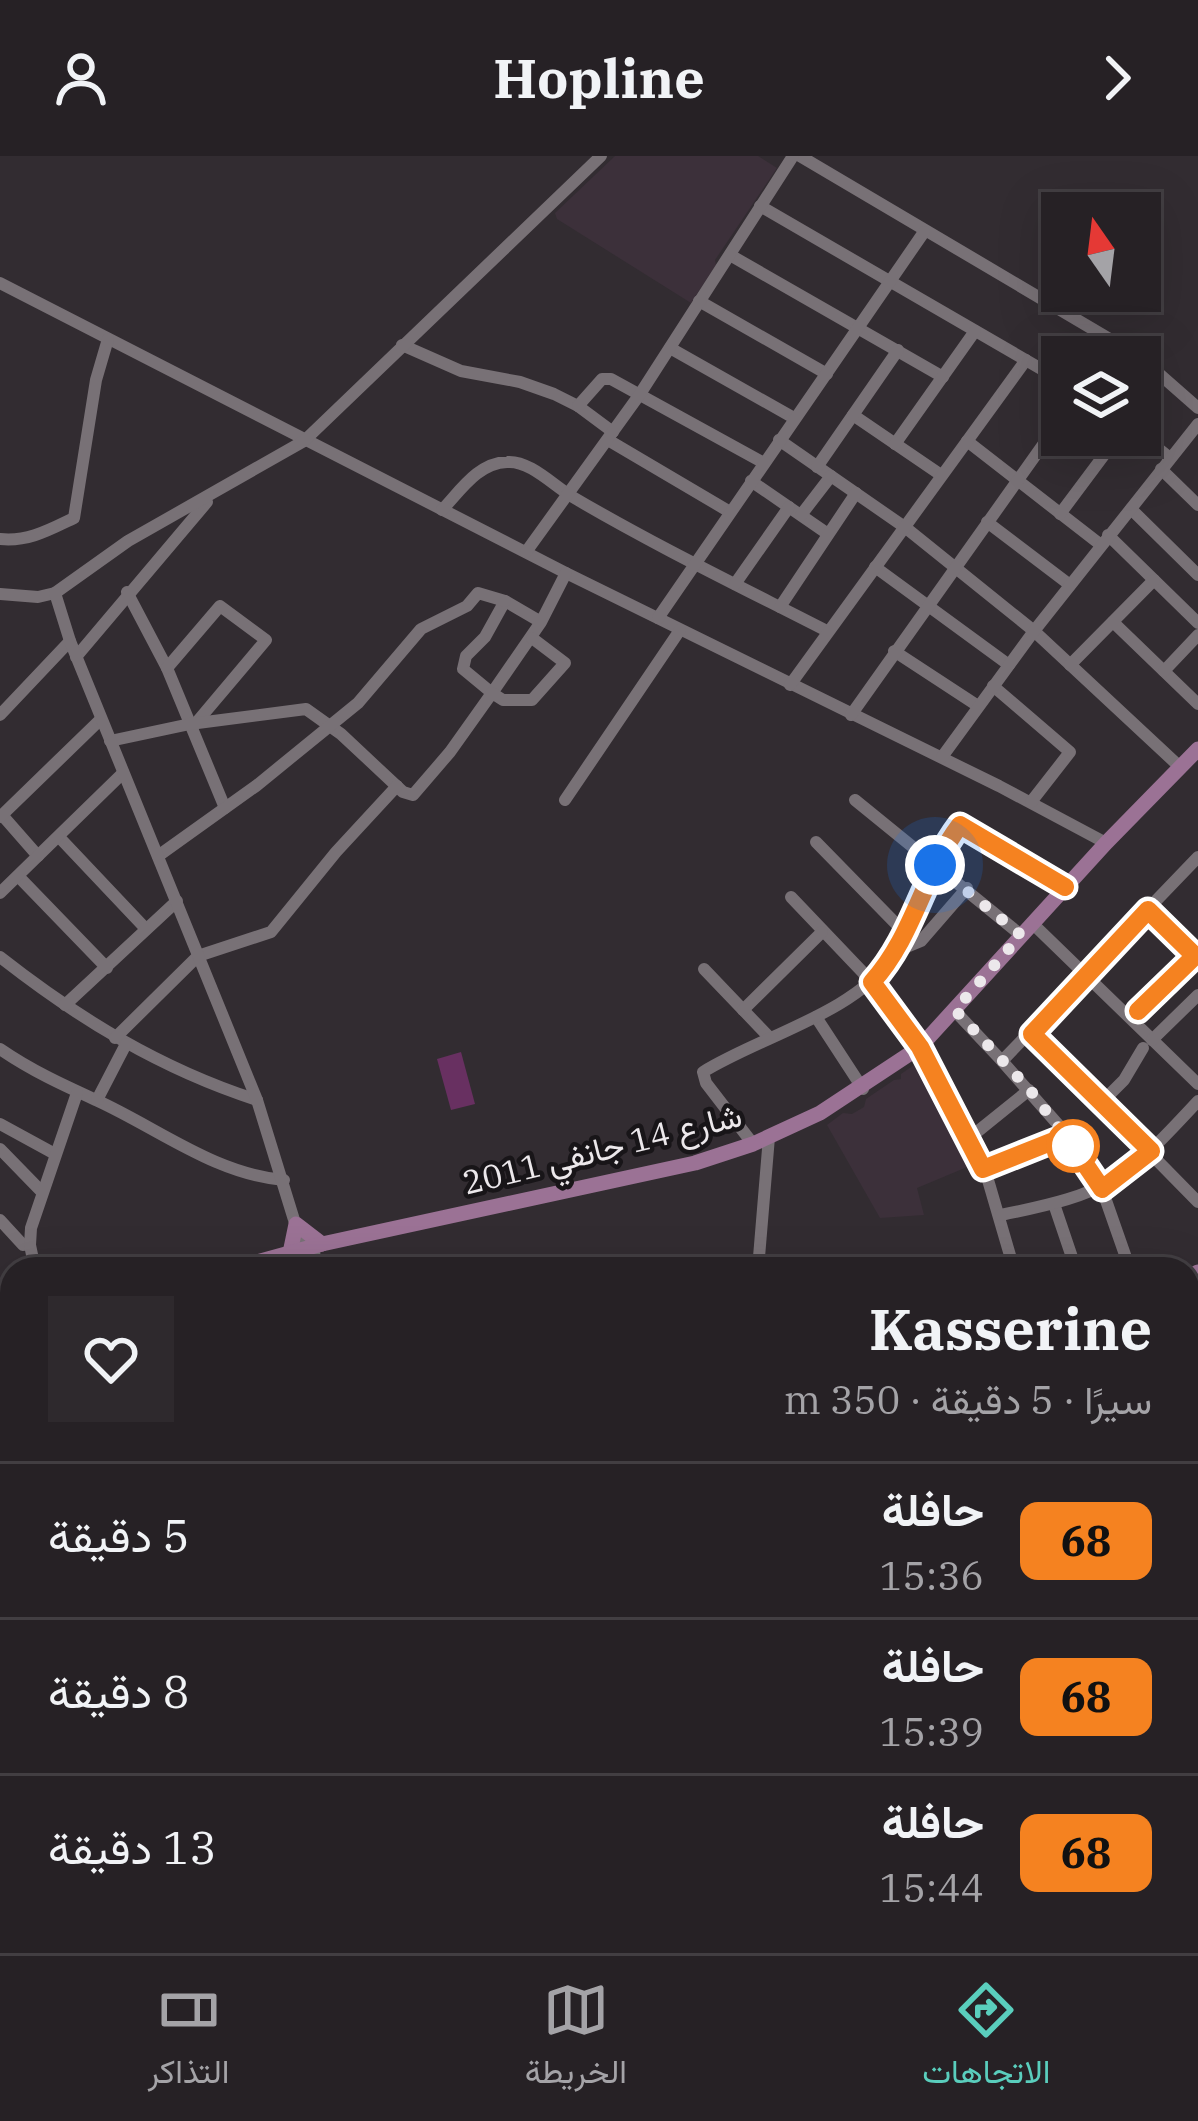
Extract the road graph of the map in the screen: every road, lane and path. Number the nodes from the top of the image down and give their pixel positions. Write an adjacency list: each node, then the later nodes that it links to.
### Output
1 (601, 156): 13 (street)
2 (797, 156): 3 (street); 4 (street)
3 (760, 206): 5 (street); 7 (street)
4 (924, 232): 7 (street); 11 (street)
5 (730, 255): 8 (street); 9 (street)
6 (0, 283): 12 (street)
7 (890, 283): 9 (street); 10 (street)
8 (699, 301): 14 (street); 18 (street)
9 (859, 328): 15 (street); 18 (street)
10 (975, 331): 16 (street); 20 (street)
11 (1108, 336)
12 (109, 339): 29 (street); 54 (street)
13 (402, 345): 22 (street); 29 (street)
14 (670, 348): 21 (street); 25 (street)
15 (898, 350): 20 (street); 24 (street)
16 (1025, 360): 17 (street); 30 (street)
17 (1041, 370)
18 (827, 374): 25 (street)
19 (1161, 375): 23 (street)
20 (943, 377): 31 (street)
21 (640, 394): 22 (street); 27 (street); 35 (street)
22 (578, 406): 27 (street)
23 (1198, 408)
24 (854, 415): 31 (street); 37 (street)
25 (794, 418): 28 (street)
26 (1198, 424): 36 (street)
27 (610, 436): 44 (street); 49 (street)
28 (779, 440): 35 (street); 37 (street)
29 (304, 441): 42 (street); 47 (street)
30 (967, 441): 38 (street); 40 (street)
31 (895, 444): 38 (street)
32 (1041, 448): 40 (street)
33 (1103, 456): 50 (street)
34 (1159, 456): 36 (street)
35 (764, 463): 41 (street)
36 (1166, 464): 45 (street); 46 (street)
37 (817, 466): 39 (street)
38 (941, 475): 52 (street)
39 (831, 476): 43 (street); 48 (street)
40 (1018, 480): 50 (street); 51 (street)
41 (751, 481): 48 (street); 49 (street)
42 (215, 492): 65 (street); 66 (street)
43 (856, 493): 52 (street); 53 (street)
44 (569, 495): 47 (street); 56 (street); 57 (street)
45 (1198, 506)
46 (1131, 509): 55 (street); 61 (street)
47 (442, 510): 56 (street)
48 (795, 511): 53 (street); 63 (street)
49 (730, 512): 57 (street)
50 (1060, 514): 55 (street)
51 (987, 522): 59 (street); 64 (street)
52 (906, 528): 58 (street); 59 (street)
53 (828, 534): 70 (street)
54 (0, 539)
55 (1104, 540): 62 (street); 64 (street)
56 (526, 552): 60 (street)
57 (694, 563): 63 (street); 71 (street)
58 (875, 567): 69 (street); 76 (street)
59 (953, 567): 69 (street); 77 (street)
60 (566, 573): 71 (street); 72 (street)
61 (1198, 575)
62 (1154, 580): 73 (street); 74 (street)
63 (735, 584): 70 (street)
64 (1070, 585): 77 (street)
65 (127, 592): 82 (street); 85 (street)
66 (55, 593): 67 (street); 79 (street)
67 (0, 594)
68 (505, 601): 72 (street); 89 (street); 96 (street)
69 (926, 606): 81 (street); 83 (street)
70 (780, 607): 76 (street)
71 (658, 619): 75 (street)
72 (541, 622): 78 (street)
73 (1113, 622): 84 (street); 86 (street)
74 (1198, 623)
75 (680, 630): 87 (street); 103 (street)
76 (826, 631): 87 (street)
77 (1034, 631): 83 (street); 84 (street)
78 (532, 638): 89 (street); 89 (street)
79 (70, 641): 82 (street); 92 (street)
80 (1196, 642): 86 (street)
81 (894, 652): 91 (street); 93 (street)
82 (76, 657): 94 (street)
83 (1009, 665): 88 (street)
84 (1070, 665): 100 (street)
85 (167, 668): 95 (street); 95 (street)
86 (1164, 671): 90 (street)
87 (790, 685): 93 (street)
88 (993, 686): 91 (street); 105 (street)
89 (492, 693): 102 (street)
90 (1198, 704)
91 (978, 706): 99 (street)
92 (0, 715)
93 (850, 715): 99 (street)
94 (101, 719): 97 (street); 107 (street)
95 (193, 724): 96 (street); 97 (street); 106 (street)
96 (329, 725): 102 (street); 106 (street)
97 (110, 741): 101 (street)
98 (1198, 749): 100 (main road, شارع 14 جانفي 2011)
99 (941, 757): 105 (street)
100 (1181, 768): 110 (main road, شارع 14 جانفي 2011)
101 (123, 773): 108 (street); 112 (street)
102 (397, 786): 127 (street)
103 (565, 800)
104 (855, 800): 114 (street)
105 (1031, 802): 110 (street)
106 (225, 808): 112 (street)
107 (1, 816): 111 (street)
108 (58, 837): 111 (street); 122 (street)
109 (816, 842): 125 (street)
110 (1106, 843): 116 (main road, شارع 14 جانفي 2011)
111 (38, 856): 115 (street)
112 (158, 856): 120 (street)
113 (1198, 857): 121 (street)
114 (935, 865): 116 (street); 117 (street); 125 (street)
115 (18, 876): 118 (street); 130 (street)
116 (1065, 887): 123 (main road, شارع 14 جانفي 2011)
117 (967, 888): 123 (street); 126 (street)
118 (0, 893)
119 (790, 897): 124 (street)
120 (177, 901): 122 (street); 127 (street)
121 (1148, 910): 128 (street); 132 (street)
122 (146, 929): 130 (street)
123 (1026, 929): 132 (street); 137 (main road, شارع 14 جانفي 2011)
124 (822, 932): 133 (street); 136 (street)
125 (906, 934): 126 (street)
126 (897, 951): 133 (street)
127 (198, 956): 142 (street); 152 (street)
128 (1197, 957): 138 (street)
129 (1, 960): 135 (street)
130 (107, 968): 135 (street)
131 (704, 969): 136 (street)
132 (1085, 977): 140 (street); 143 (street)
133 (872, 982): 139 (street); 144 (street)
134 (1198, 995): 143 (street)
135 (65, 1005): 142 (street)
136 (743, 1010): 141 (street)
137 (955, 1010): 144 (main road, شارع 14 جانفي 2011); 146 (street)
138 (1138, 1011)
139 (816, 1017): 141 (street); 148 (street)
140 (1032, 1034): 146 (street); 154 (street)
141 (769, 1037): 157 (street)
142 (121, 1041): 151 (street); 152 (street)
143 (1148, 1044): 147 (street); 154 (street)
144 (920, 1047): 148 (main road, شارع 14 جانفي 2011); 158 (street)
145 (0, 1049): 150 (street)
146 (1002, 1061): 149 (street)
147 (1198, 1084)
148 (862, 1089): 157 (main road, شارع 14 جانفي 2011)
149 (1030, 1090): 156 (street); 158 (street)
150 (76, 1093): 151 (street); 161 (street)
151 (97, 1100): 163 (street)
152 (257, 1100): 163 (street)
153 (1198, 1101): 160 (street)
154 (1102, 1102): 160 (street)
155 (0, 1124): 161 (street)
156 (1066, 1136): 162 (street); 164 (street)
157 (761, 1140): 173 (main road, شارع 14 جانفي 2011); 177 (street)
158 (967, 1140): 162 (street)
159 (0, 1149): 165 (street)
160 (1151, 1151): 164 (street); 166 (street)
161 (55, 1154): 165 (street)
162 (983, 1169): 168 (street)
163 (284, 1180): 170 (street)
164 (1102, 1189): 167 (street); 180 (street)
165 (41, 1191): 172 (street)
166 (1198, 1202)
167 (1054, 1204): 168 (street); 179 (street)
168 (1001, 1215): 178 (street)
169 (0, 1220): 172 (street)
170 (296, 1224): 173 (main road); 173 (main road)
171 (0, 1244): 172 (street)
172 (26, 1245): 174 (street)
173 (308, 1248): 175 (main road, شارع 14 جانفي 2011); 176 (street)
174 (30, 1257)
175 (275, 1257)
176 (311, 1257)
177 (758, 1257)
178 (1011, 1257)
179 (1072, 1257)
180 (1126, 1257)

